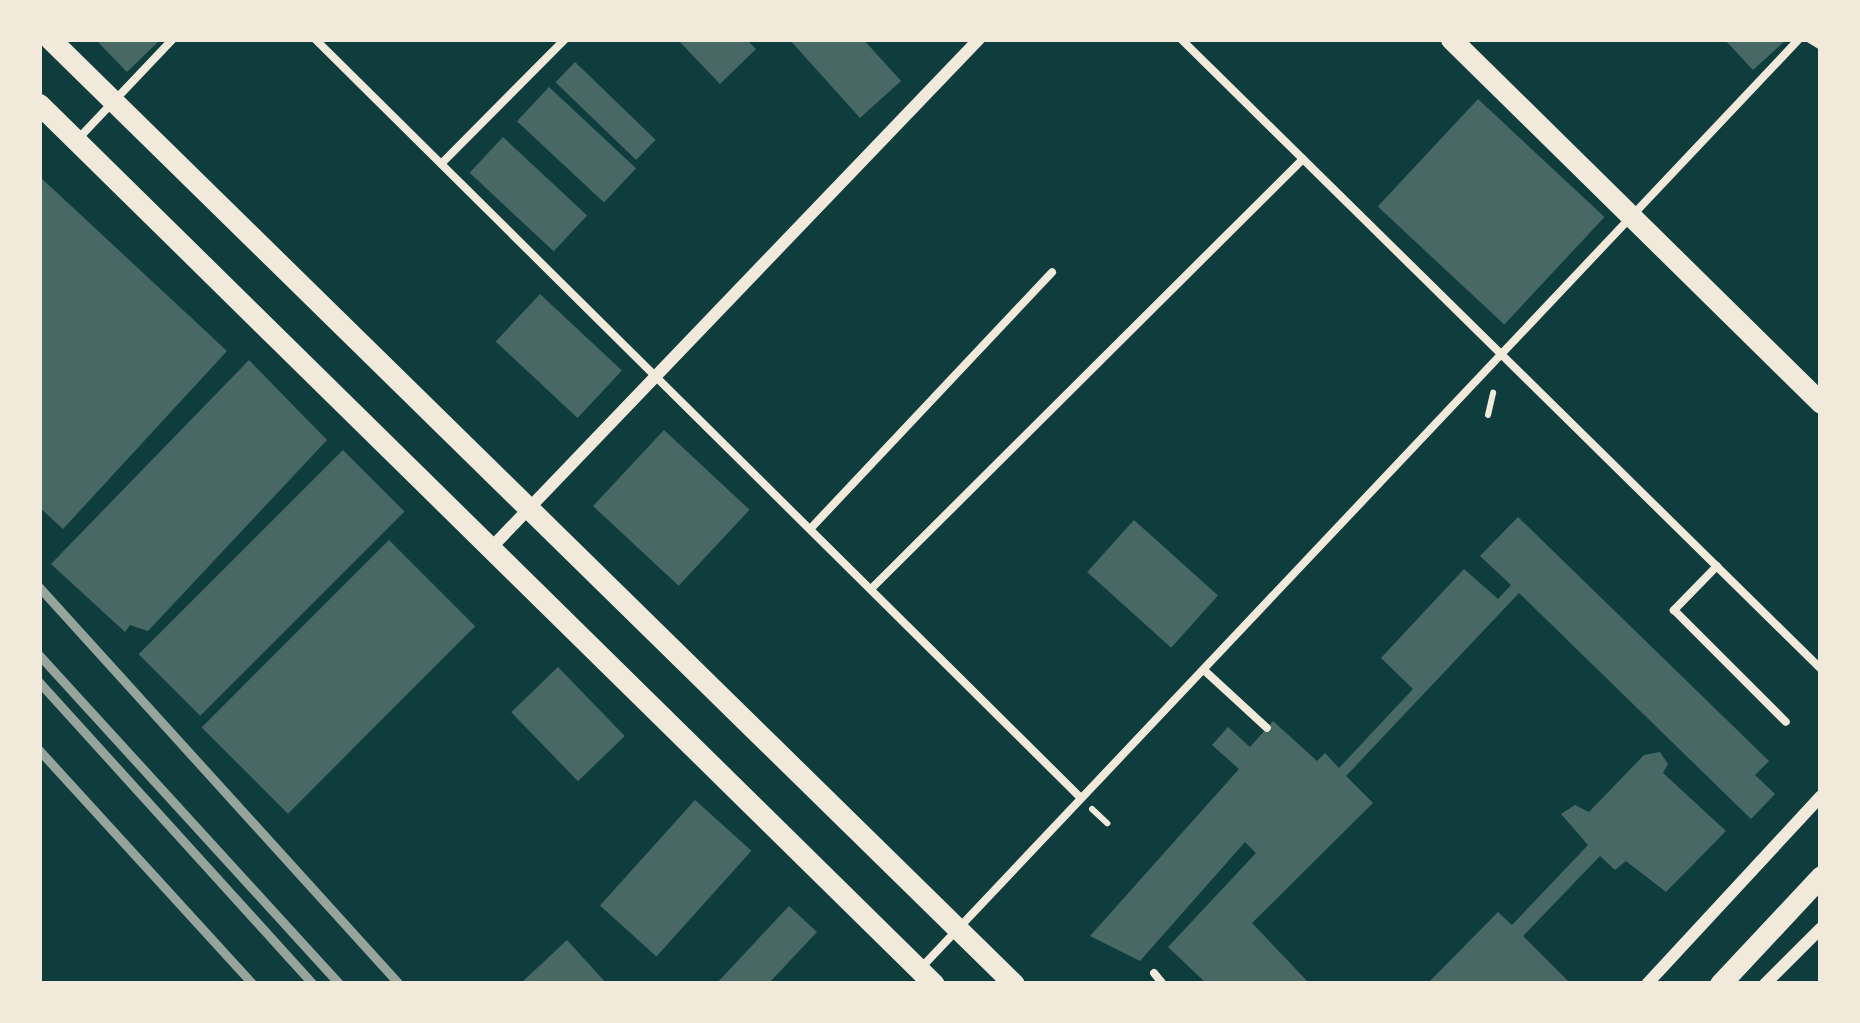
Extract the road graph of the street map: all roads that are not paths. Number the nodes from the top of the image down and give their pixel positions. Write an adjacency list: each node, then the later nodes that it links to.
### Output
1 (50, 39): 11 (street)
2 (172, 39): 11 (lane)
3 (315, 39): 15 (lane)
4 (566, 39): 15 (lane)
5 (979, 39): 19 (street)
6 (1180, 39): 14 (lane)
7 (1451, 39): 16 (street)
8 (1799, 39): 16 (lane)
9 (1810, 39): 10 (lane)
10 (1821, 46)
11 (115, 100): 13 (lane); 21 (street)
12 (39, 104): 13 (street)
13 (76, 141): 23 (street)
14 (1303, 159): 18 (lane); 25 (lane)
15 (442, 163): 19 (lane)
16 (1633, 215): 18 (lane); 20 (street)
17 (1052, 272): 22 (lane)
18 (1501, 354): 24 (lane); 27 (lane)
19 (661, 375): 21 (street); 22 (lane)
20 (1821, 403)
21 (530, 513): 23 (street); 34 (street)
22 (812, 527): 25 (lane)
23 (492, 547): 36 (street)
24 (1717, 566): 26 (lane); 28 (lane)
25 (872, 588): 31 (lane)
26 (1821, 669)
27 (1205, 670): 29 (lane); 31 (lane)
28 (1786, 722)
29 (1267, 728)
30 (1821, 796): 39 (street)
31 (1081, 798): 34 (lane)
32 (1821, 877): 40 (street)
33 (1821, 928): 41 (street)
34 (958, 929): 36 (lane); 37 (street)
35 (1154, 974): 38 (lane)
36 (926, 977)
37 (1014, 984)
38 (1163, 984)
39 (1647, 984)
40 (1720, 984)
41 (1765, 984)

